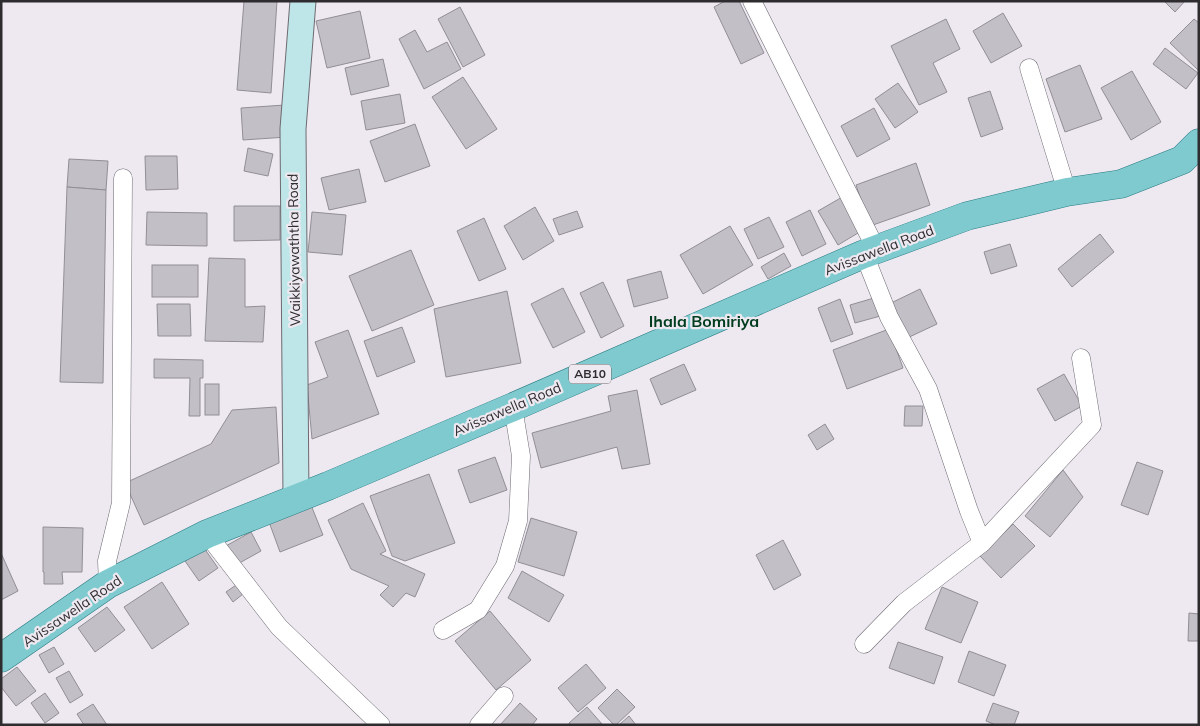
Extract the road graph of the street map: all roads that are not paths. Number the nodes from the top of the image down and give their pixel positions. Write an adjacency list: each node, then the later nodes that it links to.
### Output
1 (303, 1): 10 (street, Waikkiyawaththa Road)
2 (752, 1): 7 (street)
3 (1029, 68): 6 (street)
4 (1199, 143): 6 (main road, Avissawella Road / AB10)
5 (123, 178): 13 (street)
6 (1067, 192): 7 (main road, Avissawella Road / AB10)
7 (870, 251): 9 (main road, Avissawella Road / AB10); 12 (street)
8 (1081, 358): 12 (street)
9 (513, 407): 10 (main road, Avissawella Road / AB10); 14 (street)
10 (296, 499): 11 (main road, Avissawella Road / AB10)
11 (207, 534): 13 (main road, Avissawella Road / AB10); 18 (street)
12 (982, 543): 15 (street)
13 (108, 584): 16 (main road, Avissawella Road / AB10)
14 (443, 630)
15 (864, 644)
16 (1, 658)
17 (504, 696): 19 (street)
18 (381, 725)
19 (479, 725)

